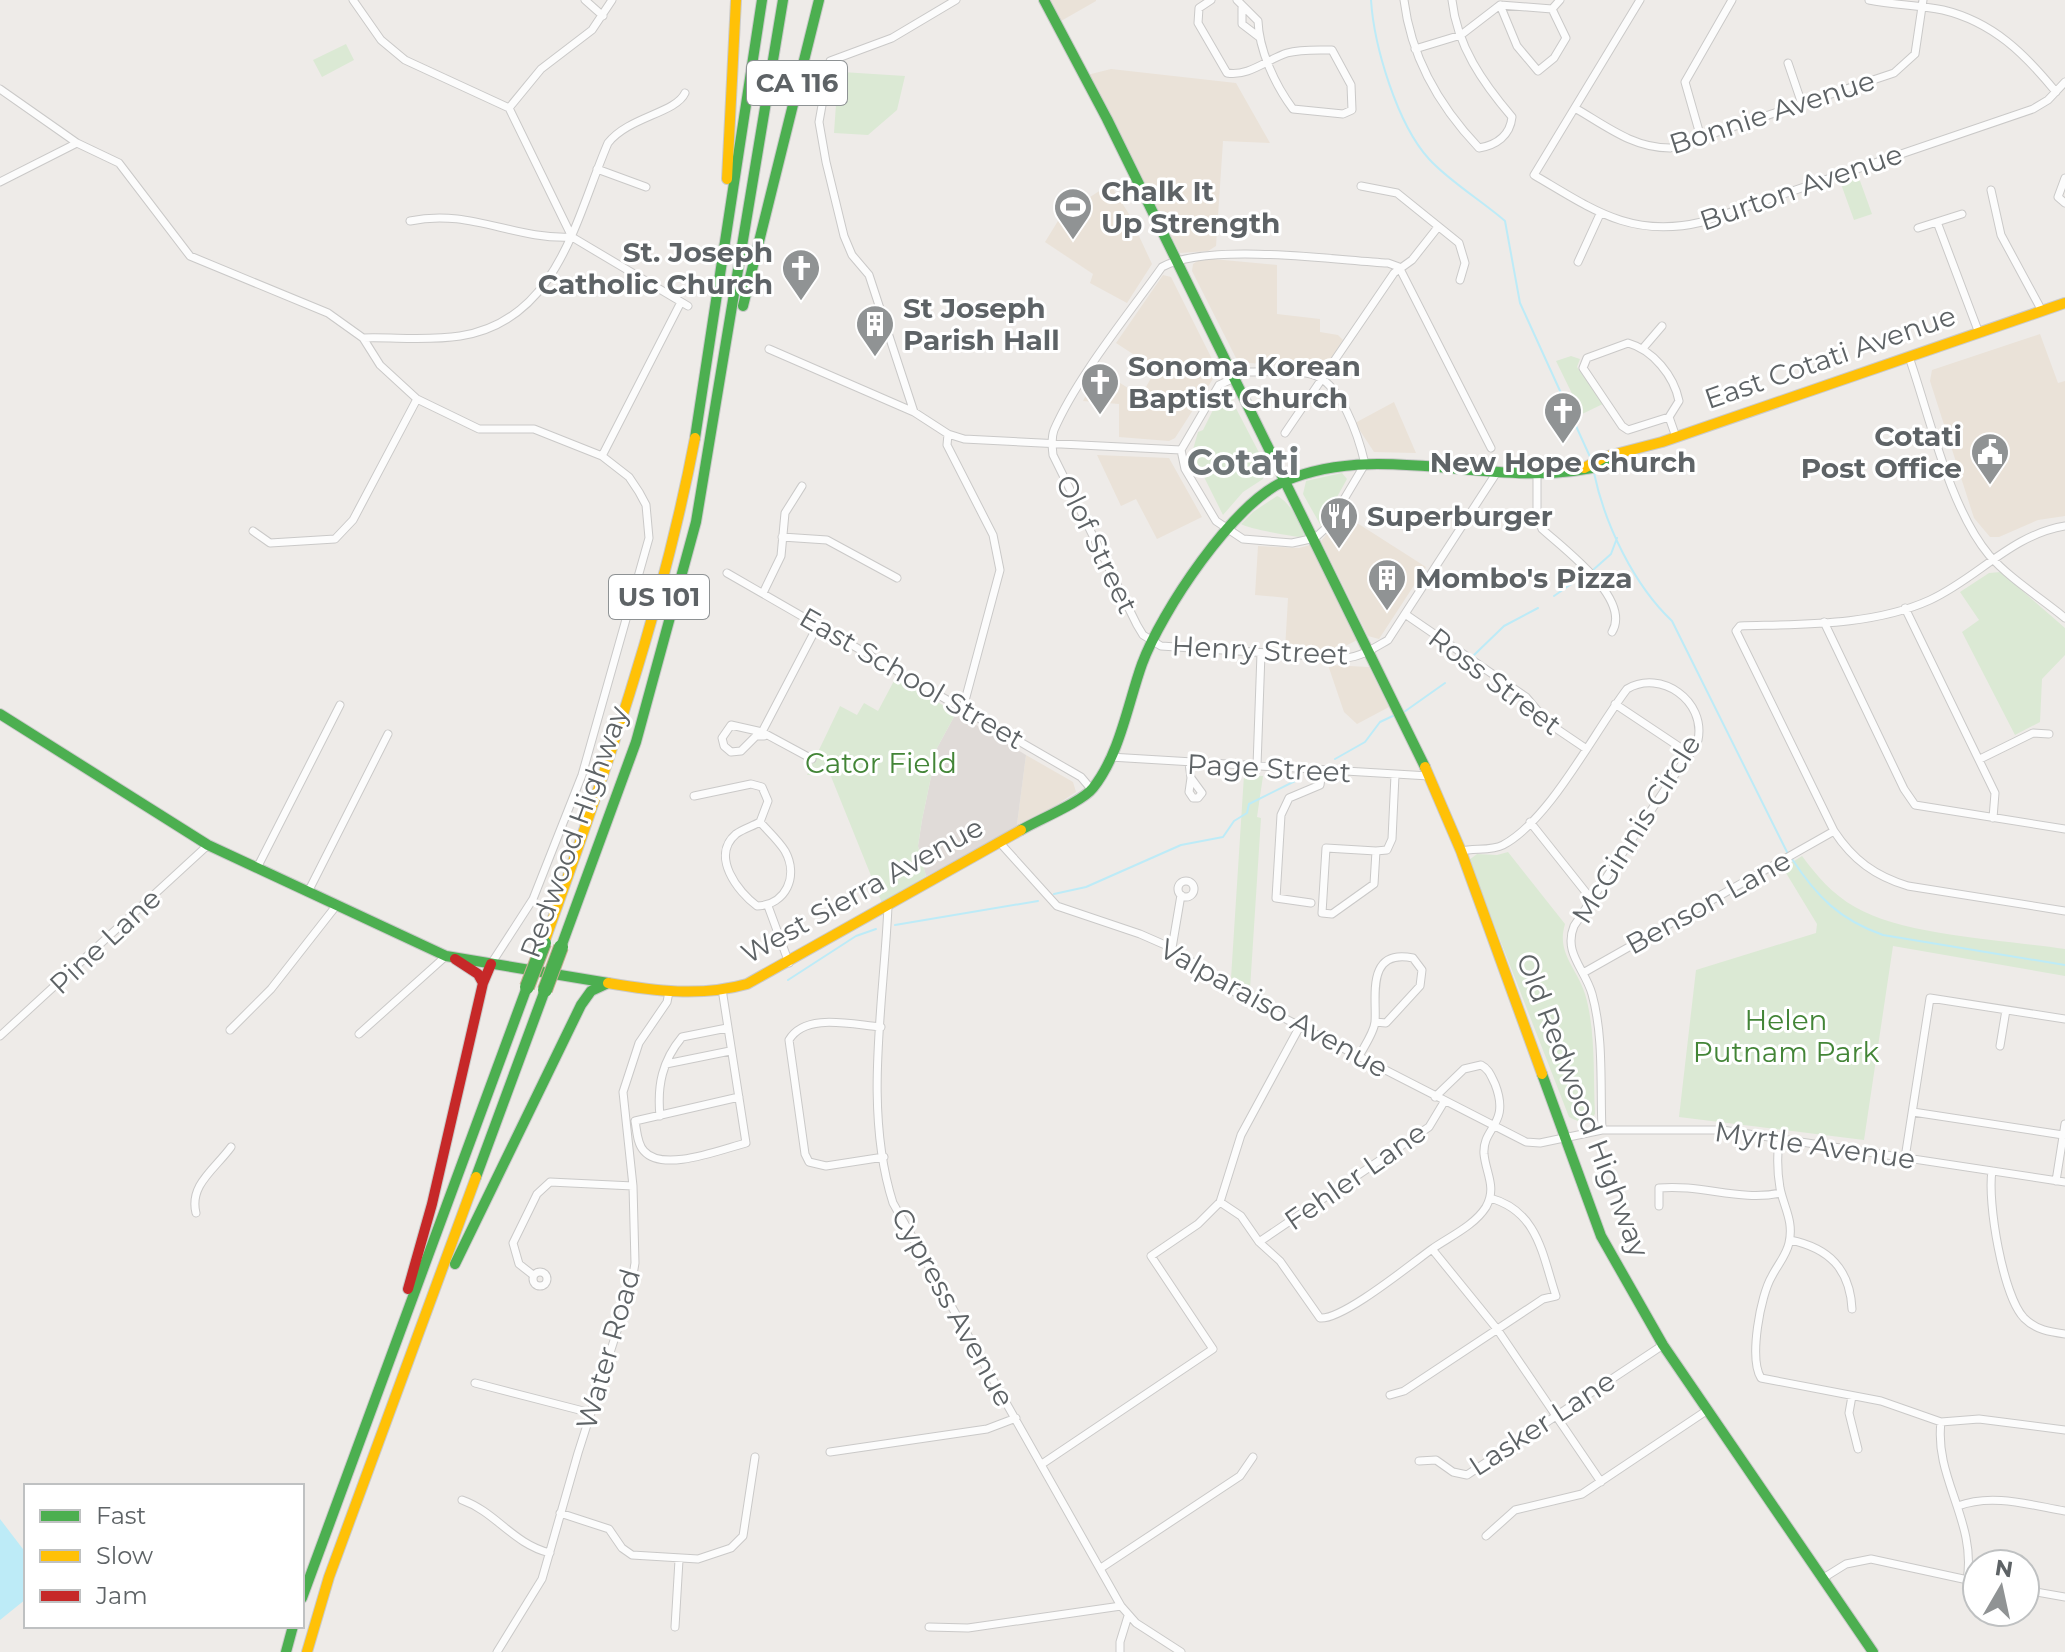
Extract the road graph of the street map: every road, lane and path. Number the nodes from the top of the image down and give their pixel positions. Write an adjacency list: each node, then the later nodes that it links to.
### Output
1 (353, 0): 32 (street)
2 (585, 0): 21 (street)
3 (612, 0): 21 (street)
4 (736, 0): 50 (main road, CA 116)
5 (762, 0): 50 (main road, Redwood Highway / US 101)
6 (783, 0): 59 (main road, Redwood Highway / US 101)
7 (819, 0): 59 (main road, CA 116)
8 (956, 0): 67 (street)
9 (1044, 0): 51 (main road, Old Redwood Highway)
10 (1211, 0): 25 (street)
11 (1404, 0): 24 (street)
12 (1452, 0): 22 (street)
13 (1560, 0): 20 (street)
14 (1640, 0): 33 (street)
15 (1732, 0): 34 (street)
16 (1869, 0): 19 (street)
17 (1500, 2): 20 (street); 20 (street); 22 (street)
18 (1240, 4): 23 (street); 23 (street)
19 (1923, 4): 29 (street); 31 (street, Bonnie Avenue)
20 (1552, 9)
21 (603, 16): 32 (street)
22 (1461, 35): 24 (street); 24 (street)
23 (1259, 37): 25 (street)
24 (1415, 49)
25 (1269, 62): 25 (street)
26 (1788, 63): 31 (street)
27 (2065, 82): 29 (street, Burton Avenue)
28 (0, 89): 35 (street)
29 (2056, 92): 43 (street, Burton Avenue)
30 (685, 93): 36 (street)
31 (1802, 104): 34 (street, Bonnie Avenue)
32 (509, 108): 49 (street)
33 (1575, 108): 34 (street, Bonnie Avenue); 43 (street, Burton Avenue)
34 (1701, 138)
35 (77, 143): 38 (street); 60 (street)
36 (597, 169): 40 (street); 49 (street)
37 (2065, 178): 42 (street)
38 (0, 182)
39 (1361, 186): 47 (street)
40 (646, 187)
41 (1991, 190): 56 (street)
42 (2065, 203)
43 (1600, 214): 52 (street)
44 (1962, 214): 46 (street)
45 (410, 221): 49 (street)
46 (1937, 222): 48 (street); 58 (street)
47 (1438, 227): 53 (street); 54 (street)
48 (1918, 228)
49 (572, 237): 60 (street); 75 (street)
50 (726, 239): 192 (main road, Redwood Highway / US 101, bridge)
51 (1176, 260): 53 (street); 64 (main road, Old Redwood Highway); 72 (street)
52 (1578, 262)
53 (1399, 267): 65 (street); 73 (street)
54 (1460, 280)
55 (2065, 303): 56 (main road, East Cotati Avenue)
56 (2042, 311): 58 (main road, East Cotati Avenue)
57 (1662, 326): 61 (street)
58 (1979, 333): 63 (main road, East Cotati Avenue)
59 (730, 336): 188 (main road, Redwood Highway / US 101, bridge)
60 (363, 338): 66 (street)
61 (1644, 347): 68 (street); 68 (street)
62 (769, 349): 67 (street)
63 (1909, 357): 71 (main road, East Cotati Avenue); 86 (street)
64 (1234, 377): 65 (street); 74 (street); 79 (main road, Old Redwood Highway)
65 (1322, 381): 69 (street); 76 (street)
66 (417, 399): 75 (street); 83 (street)
67 (914, 412): 70 (street)
68 (1669, 417): 71 (street)
69 (1285, 433)
70 (948, 434): 72 (street); 101 (street)
71 (1676, 437): 78 (main road, East Cotati Avenue)
72 (1052, 443): 74 (street); 96 (street, Olof Street)
73 (1491, 448)
74 (1181, 450): 82 (street)
75 (602, 456): 140 (street)
76 (1365, 464): 77 (main road, East Cotati Avenue); 79 (main road, East Cotati Avenue); 85 (street)
77 (1497, 472): 78 (main road, East Cotati Avenue); 91 (street)
78 (1537, 473): 95 (street)
79 (1287, 480): 82 (main road); 85 (main road, Old Redwood Highway)
80 (802, 486): 84 (street)
81 (2065, 526): 86 (street)
82 (1227, 529): 85 (street); 96 (main road)
83 (253, 531)
84 (782, 537): 88 (street); 89 (street)
85 (1315, 538): 97 (main road, Old Redwood Highway)
86 (1992, 559): 90 (street); 92 (street)
87 (727, 573): 89 (street, East School Street)
88 (897, 578)
89 (763, 593): 94 (street, East School Street)
90 (1905, 608): 93 (street); 110 (street)
91 (1405, 614): 97 (street); 106 (street, Ross Street)
92 (2065, 618)
93 (1824, 622): 119 (street); 123 (street)
94 (819, 623): 101 (street, East School Street); 104 (street)
95 (1612, 632)
96 (1151, 641): 98 (street, Henry Street); 108 (main road)
97 (1369, 650): 98 (street, Henry Street); 115 (main road, Old Redwood Highway)
98 (1261, 653): 112 (street)
99 (1615, 704): 106 (street, McGinnis Circle); 107 (street); 107 (street, McGinnis Circle)
100 (340, 705): 128 (street)
101 (963, 708): 117 (street, East School Street)
102 (0, 714): 125 (main road, West Sierra Avenue)
103 (388, 734): 129 (street)
104 (763, 734): 104 (street); 109 (street)
105 (2049, 734): 110 (street)
106 (1585, 748): 121 (street, McGinnis Circle)
107 (1690, 754): 131 (street, McGinnis Circle)
108 (1110, 757): 111 (street, Page Street); 117 (main road)
109 (812, 759)
110 (1980, 759): 119 (street)
111 (1189, 763): 112 (street, Page Street); 116 (street)
112 (1257, 766): 113 (street, Page Street)
113 (1322, 771): 114 (street, Page Street); 132 (street)
114 (1395, 775): 115 (street, Page Street); 126 (street)
115 (1429, 776): 127 (main road, Old Redwood Highway)
116 (1191, 778)
117 (1092, 790): 124 (main road, West Sierra Avenue)
118 (694, 796): 120 (street)
119 (1993, 818): 122 (street)
120 (760, 822): 134 (street); 134 (street)
121 (1530, 822): 127 (street, McGinnis Circle); 131 (street)
122 (2065, 829)
123 (1834, 831): 136 (street); 141 (street, Benson Lane)
124 (1001, 844): 135 (main road, West Sierra Avenue); 137 (street, Valparaiso Avenue)
125 (208, 845): 128 (main road, West Sierra Avenue); 156 (street, Pine Lane)
126 (1376, 851): 126 (street)
127 (1461, 851): 170 (main road, Old Redwood Highway)
128 (257, 868): 129 (main road, West Sierra Avenue)
129 (308, 892): 133 (main road, West Sierra Avenue)
130 (1181, 895): 137 (street)
131 (1592, 900): 141 (street, McGinnis Circle)
132 (1311, 903)
133 (336, 906): 138 (main road, West Sierra Avenue); 154 (street)
134 (768, 906): 139 (street)
135 (888, 906): 139 (main road, West Sierra Avenue); 152 (street, Cypress Avenue)
136 (2065, 911)
137 (1172, 948): 151 (street, Valparaiso Avenue)
138 (450, 958): 140 (main road, West Sierra Avenue); 143 (main road); 155 (street)
139 (789, 963): 145 (main road, West Sierra Avenue)
140 (491, 964): 142 (main road, West Sierra Avenue); 143 (main road)
141 (1583, 973): 168 (street)
142 (583, 980): 144 (main road, West Sierra Avenue); 147 (main road)
143 (483, 983): 192 (main road)
144 (606, 984): 146 (main road, West Sierra Avenue); 147 (main road)
145 (722, 989): 146 (main road, West Sierra Avenue); 153 (street)
146 (669, 992): 177 (street, Water Road)
147 (581, 1005): 188 (main road)
148 (2006, 1010): 149 (street); 157 (street); 164 (street)
149 (2065, 1019)
150 (1375, 1022): 150 (street); 159 (street)
151 (1300, 1026): 159 (street, Valparaiso Avenue); 180 (street)
152 (881, 1027): 173 (street, Cypress Avenue); 173 (street)
153 (727, 1028): 158 (street); 160 (street)
154 (230, 1030)
155 (359, 1034)
156 (0, 1036)
157 (2000, 1046)
158 (730, 1051): 160 (street); 161 (street)
159 (1358, 1058): 162 (street, Valparaiso Avenue)
160 (666, 1064): 165 (street)
161 (739, 1097): 165 (street); 165 (street)
162 (1435, 1097): 163 (street, Valparaiso Avenue); 167 (street)
163 (1444, 1102): 167 (street, Valparaiso Avenue); 184 (street, Fehler Lane)
164 (1913, 1112): 169 (street); 174 (street)
165 (660, 1116)
166 (2065, 1124): 169 (street)
167 (1495, 1128): 170 (street, Valparaiso Avenue); 179 (street)
168 (1602, 1130): 170 (street, Myrtle Avenue); 171 (street, Myrtle Avenue)
169 (2063, 1135): 176 (street)
170 (1565, 1138): 191 (main road, Old Redwood Highway)
171 (1779, 1139): 174 (street, Myrtle Avenue); 178 (street)
172 (231, 1147): 182 (street)
173 (884, 1157): 199 (street, Cypress Avenue)
174 (1905, 1158): 175 (street, Myrtle Avenue)
175 (1992, 1171): 176 (street, Myrtle Avenue); 190 (street)
176 (2061, 1182)
177 (633, 1186): 186 (street); 197 (street, Water Road)
178 (1781, 1193): 181 (street); 183 (street)
179 (1490, 1198): 185 (street); 189 (street)
180 (1220, 1202): 184 (street); 207 (street)
181 (1659, 1206)
182 (196, 1213)
183 (1790, 1240): 187 (street); 195 (street)
184 (1259, 1242): 185 (street)
185 (1432, 1249): 189 (street)
186 (533, 1275)
187 (1852, 1309)
188 (429, 1310): 229 (main road, Redwood Highway / US 101)
189 (1497, 1329): 194 (street); 198 (street)
190 (2065, 1334)
191 (1663, 1345): 196 (main road, Old Redwood Highway); 198 (street, Lasker Lane)
192 (389, 1362): 220 (main road, Redwood Highway / US 101)
193 (475, 1383): 197 (street)
194 (1390, 1395)
195 (1852, 1396): 200 (street); 202 (street)
196 (1706, 1411): 208 (street); 218 (main road, Old Redwood Highway)
197 (591, 1413): 212 (street, Water Road)
198 (1556, 1416): 206 (street, Lasker Lane); 208 (street)
199 (1016, 1418): 203 (street); 207 (street, Cypress Avenue)
200 (1941, 1422): 201 (street); 210 (street)
201 (2065, 1430)
202 (1858, 1449)
203 (830, 1452)
204 (755, 1457): 216 (street)
205 (1253, 1457): 217 (street)
206 (1419, 1461)
207 (1042, 1464): 217 (street, Cypress Avenue)
208 (1601, 1482): 213 (street)
209 (462, 1500): 215 (street)
210 (1958, 1506): 211 (street); 214 (street)
211 (2065, 1511)
212 (560, 1513): 215 (street, Water Road); 216 (street)
213 (1486, 1536)
214 (1970, 1548)
215 (550, 1553): 230 (street, Water Road)
216 (679, 1560): 225 (street)
217 (1101, 1568): 223 (street, Cypress Avenue)
218 (1825, 1577): 219 (street); 233 (main road, Old Redwood Highway)
219 (1961, 1579)
220 (304, 1593)
221 (2041, 1593): 222 (street)
222 (2065, 1597)
223 (1121, 1606): 224 (street, Cypress Avenue); 226 (street)
224 (1128, 1616): 231 (street); 232 (street, Cypress Avenue)
225 (675, 1627)
226 (929, 1627)
227 (292, 1628): 228 (main road)
228 (286, 1652)
229 (307, 1652)
230 (497, 1652)
231 (1120, 1652)
232 (1181, 1652)
233 (1873, 1652)

